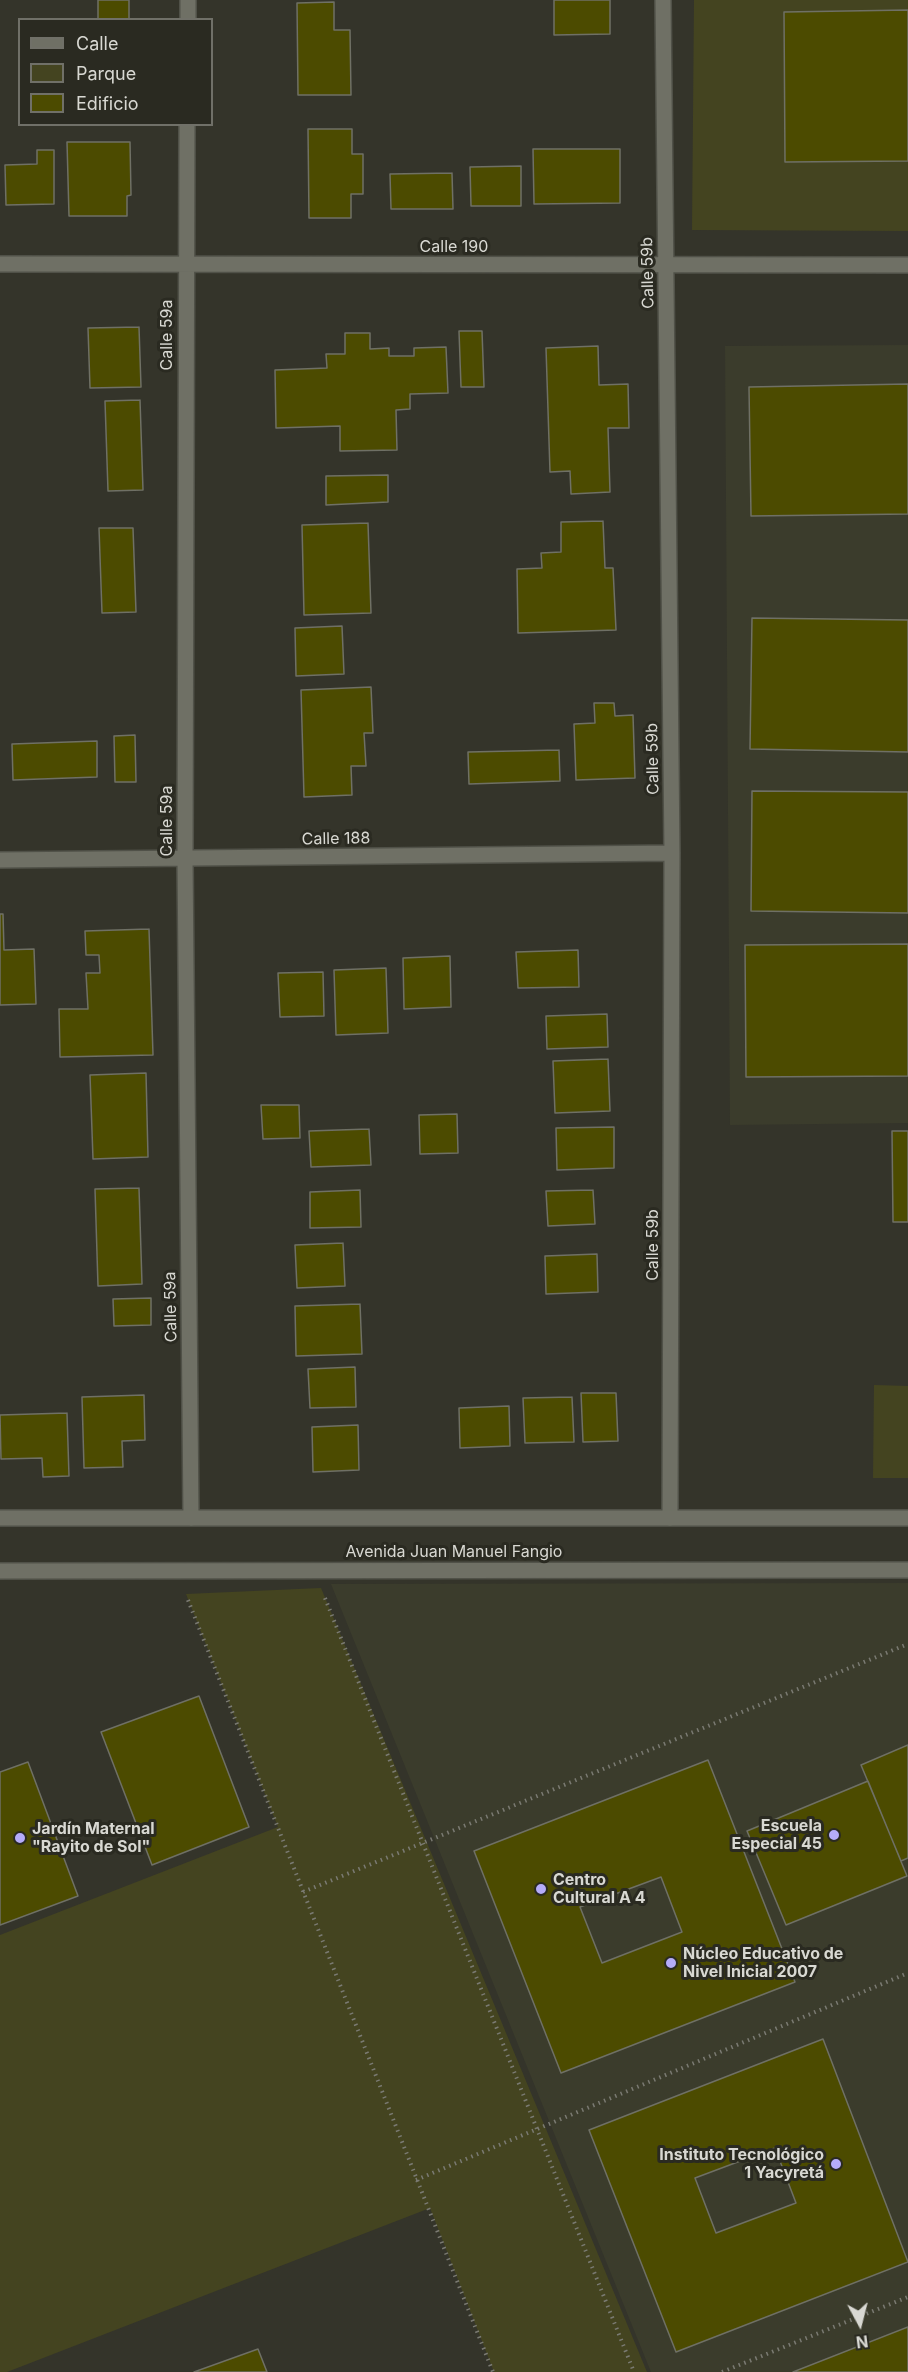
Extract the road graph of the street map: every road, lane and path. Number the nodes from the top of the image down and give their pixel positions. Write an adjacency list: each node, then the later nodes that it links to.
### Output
1 (189, 0): 3 (street)
2 (663, 0): 7 (street, Calle 59b)
3 (188, 18)
4 (187, 126): 6 (street, Calle 59a)
5 (0, 264): 6 (street, Calle 190)
6 (185, 264): 7 (street, Calle 190); 11 (street, Calle 59a)
7 (665, 265): 8 (street, Calle 190); 9 (street, Calle 59b)
8 (908, 265)
9 (672, 853): 11 (street, Calle 188); 14 (street, Calle 59b)
10 (0, 860): 11 (street, Calle 188)
11 (184, 860): 13 (street, Calle 59a)
12 (0, 1518): 13 (street, Avenida Juan Manuel Fangio)
13 (191, 1518): 14 (street, Avenida Juan Manuel Fangio)
14 (670, 1518): 15 (street, Avenida Juan Manuel Fangio)
15 (908, 1518)
16 (313, 1570): 17 (street, Avenida Juan Manuel Fangio); 19 (street, Avenida Juan Manuel Fangio); 21 (path)
17 (908, 1570)
18 (0, 1571): 19 (street, Avenida Juan Manuel Fangio)
19 (177, 1571): 22 (path)
20 (908, 1644): 21 (path)
21 (422, 1843): 22 (path); 24 (path)
22 (303, 1892): 25 (path)
23 (908, 1973): 24 (path)
24 (537, 2128): 25 (path); 28 (path)
25 (416, 2180): 27 (path)
26 (908, 2297): 29 (path)
27 (493, 2372)
28 (634, 2372)
29 (722, 2372)

